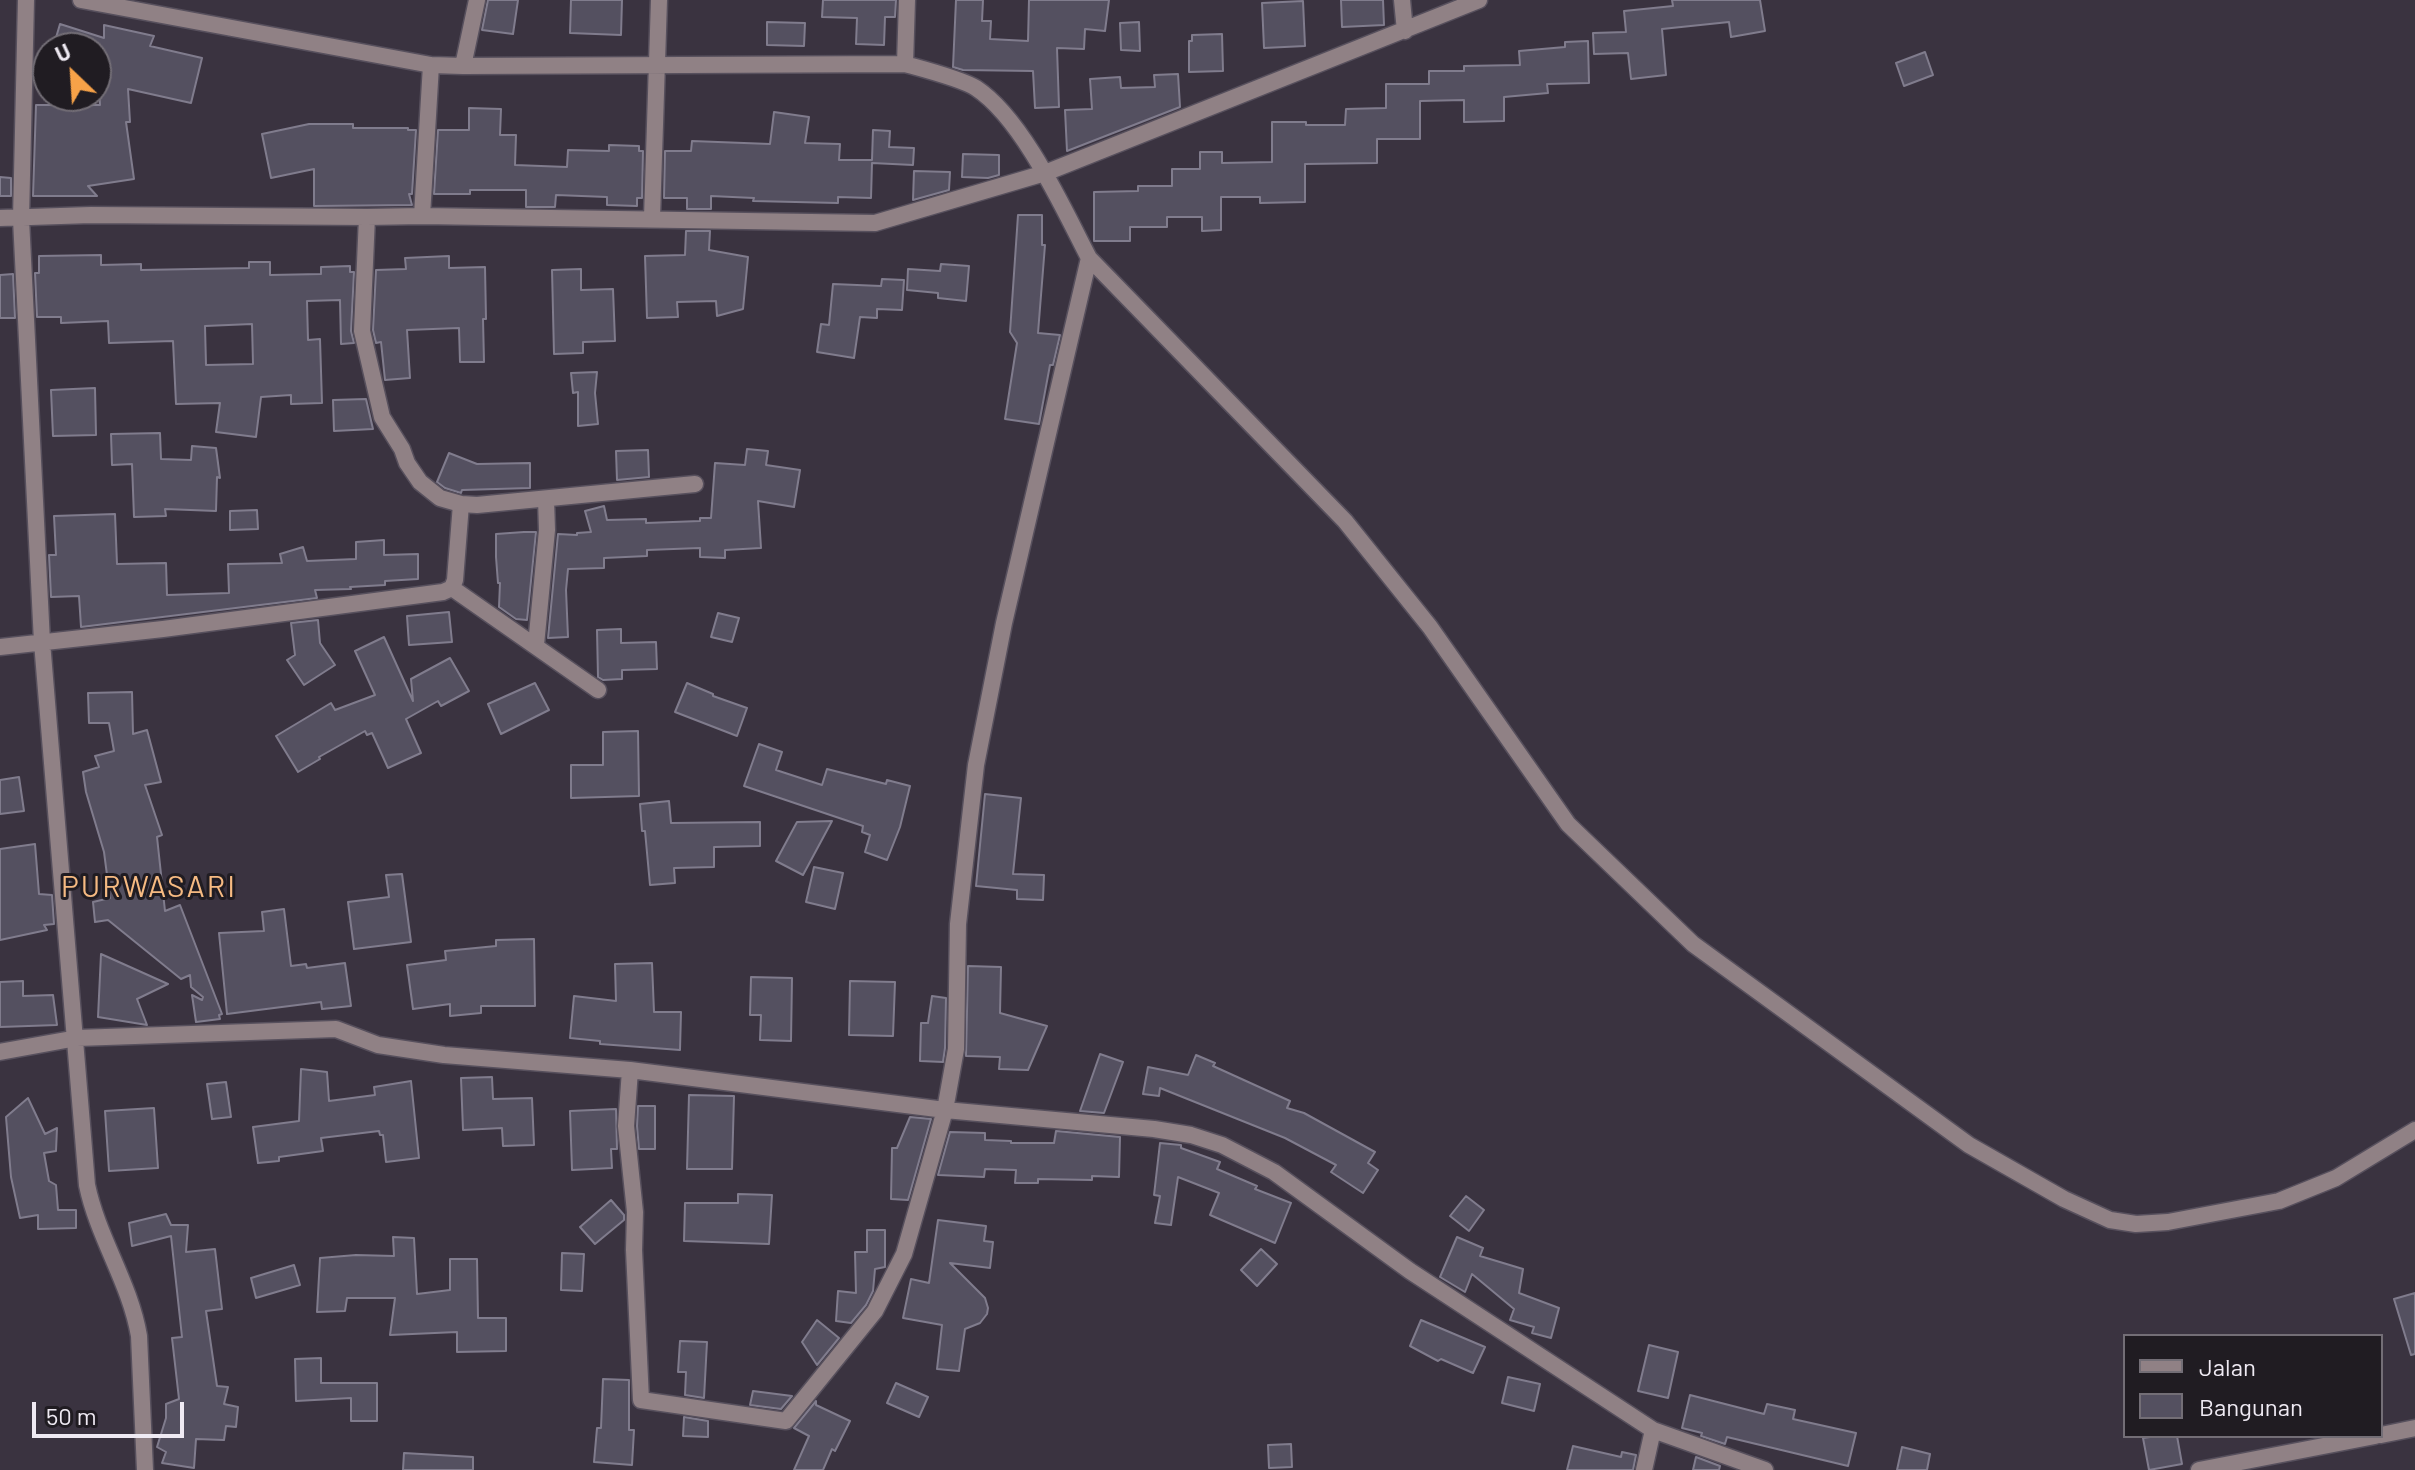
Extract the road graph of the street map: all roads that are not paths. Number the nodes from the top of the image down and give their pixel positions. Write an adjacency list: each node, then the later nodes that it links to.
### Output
1 (26, 0): 19 (street)
2 (81, 0): 8 (street)
3 (477, 0): 12 (street)
4 (659, 0): 13 (street)
5 (907, 0): 10 (street)
6 (1402, 0): 9 (street)
7 (1479, 0): 9 (street)
8 (157, 7): 11 (street)
9 (1405, 31): 14 (street)
10 (905, 64): 13 (street); 14 (street)
11 (431, 65): 12 (street); 15 (street)
12 (463, 66): 13 (street)
13 (655, 69): 18 (street)
14 (1045, 173): 18 (street); 20 (street)
15 (422, 216): 16 (street); 18 (street)
16 (367, 217): 19 (street); 23 (street)
17 (0, 218): 19 (street)
18 (652, 218)
19 (21, 219): 25 (street)
20 (1089, 258): 32 (street); 33 (street)
21 (695, 484): 22 (street)
22 (546, 499): 23 (street); 26 (street)
23 (461, 504): 24 (street)
24 (452, 588): 25 (street); 26 (street)
25 (42, 642): 27 (street); 29 (street)
26 (536, 645): 28 (street)
27 (0, 647)
28 (598, 690)
29 (77, 1038): 30 (street); 31 (street); 38 (street)
30 (0, 1052)
31 (630, 1070): 32 (street); 32 (street)
32 (945, 1110): 35 (street)
33 (2415, 1130)
34 (2415, 1428): 36 (street)
35 (1653, 1430): 39 (street); 40 (street)
36 (2383, 1435)
37 (2365, 1438): 41 (street)
38 (145, 1470)
39 (1644, 1470)
40 (1765, 1470)
41 (2199, 1470)

